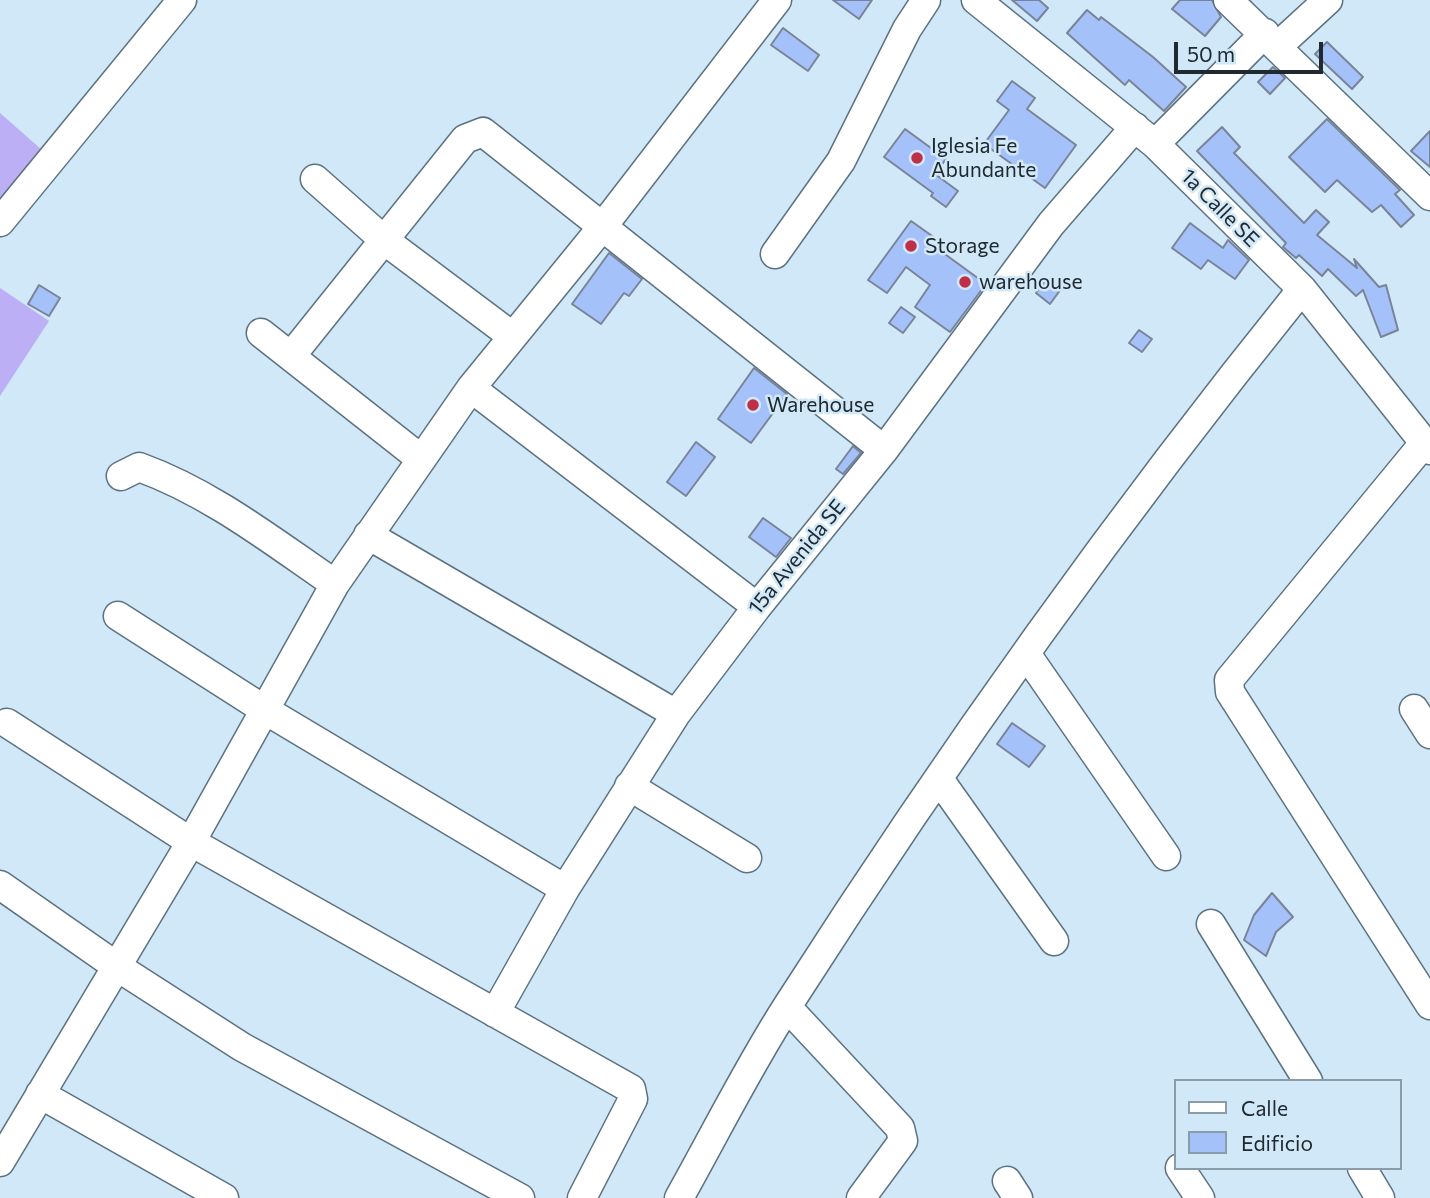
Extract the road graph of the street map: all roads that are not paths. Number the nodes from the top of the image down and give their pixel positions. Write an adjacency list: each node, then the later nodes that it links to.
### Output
1 (182, 0): 11 (street)
2 (777, 0): 12 (street)
3 (926, 0): 14 (street)
4 (975, 0): 8 (street, 1a Calle SE)
5 (1228, 0): 7 (street)
6 (1328, 0): 7 (street, 15a Avenida SE)
7 (1272, 39): 8 (street, 15a Avenida SE); 10 (street)
8 (1145, 135): 15 (street, 1a Calle SE); 21 (street, 15a Avenida SE)
9 (315, 179): 13 (street)
10 (1430, 196)
11 (0, 222)
12 (603, 226): 13 (street); 17 (street); 21 (street)
13 (384, 240): 17 (street); 18 (street)
14 (775, 254)
15 (1302, 289): 20 (street, 1a Calle SE); 28 (street)
16 (261, 333): 18 (street)
17 (512, 336): 19 (street)
18 (291, 356): 22 (street)
19 (471, 388): 22 (street); 26 (street)
20 (1427, 446): 44 (street)
21 (884, 450): 26 (street, 15a Avenida SE)
22 (421, 459): 24 (street)
23 (121, 476): 25 (street)
24 (368, 535): 25 (street); 31 (street)
25 (335, 584): 30 (street)
26 (757, 607): 31 (street, 15a Avenida SE)
27 (118, 616): 30 (street)
28 (1027, 655): 34 (street); 37 (street)
29 (1414, 709): 33 (street)
30 (265, 710): 36 (street); 40 (street)
31 (676, 714): 35 (street, 15a Avenida SE)
32 (7, 723): 36 (street)
33 (1430, 734)
34 (939, 779): 42 (street); 45 (street)
35 (629, 786): 38 (street); 40 (street, 15a Avenida SE)
36 (191, 842): 43 (street); 46 (street)
37 (1166, 856)
38 (747, 858)
39 (0, 885): 43 (street)
40 (565, 889): 46 (street, 15a Avenida SE)
41 (1211, 924): 47 (street)
42 (1054, 941)
43 (116, 966): 48 (street); 53 (street)
44 (1430, 1005)
45 (787, 1007): 55 (street); 56 (street)
46 (495, 1013): 54 (street)
47 (1307, 1079)
48 (40, 1094): 49 (street); 52 (street)
49 (0, 1162)
50 (1182, 1170): 57 (street)
51 (1363, 1170): 58 (street)
52 (224, 1198)
53 (520, 1198)
54 (582, 1198)
55 (679, 1198)
56 (861, 1198)
57 (1200, 1198)
58 (1380, 1198)

